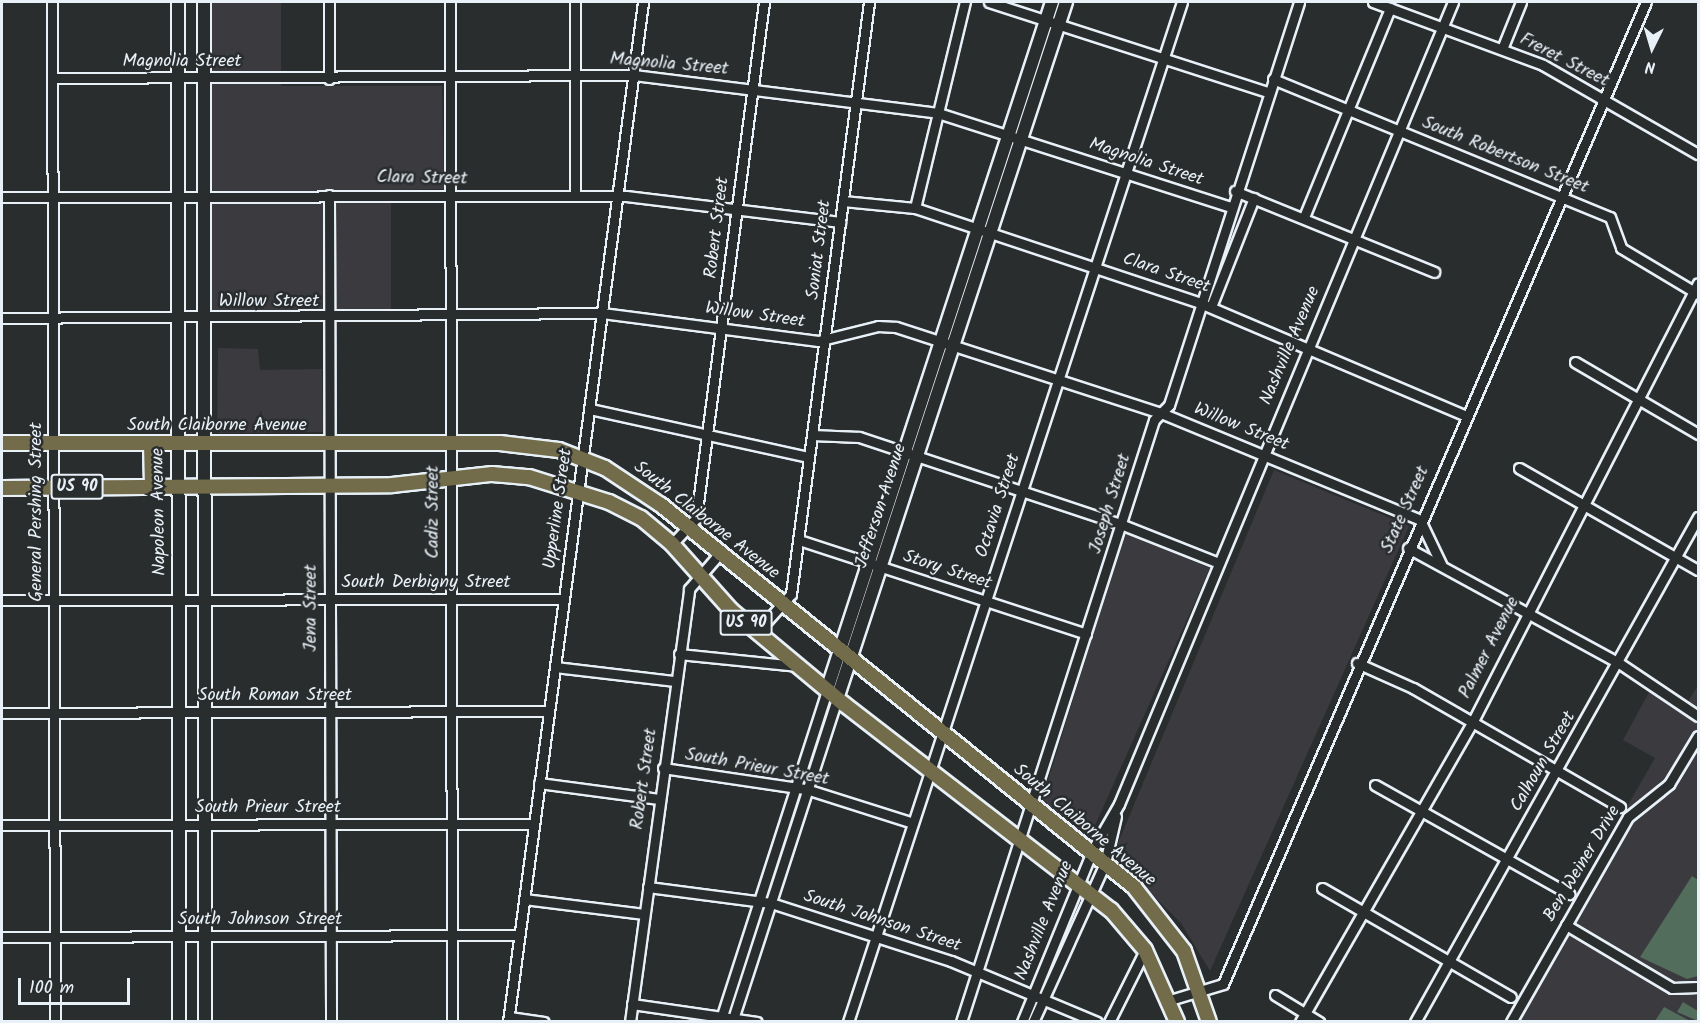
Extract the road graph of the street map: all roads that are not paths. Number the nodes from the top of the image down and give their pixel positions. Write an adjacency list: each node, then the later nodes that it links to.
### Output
1 (52, 2): 28 (street, General Pershing Street)
2 (178, 2): 29 (main road, Napoleon Avenue)
3 (204, 2): 30 (main road)
4 (329, 2): 31 (street)
5 (450, 2): 27 (street, Cadiz Street)
6 (575, 2): 26 (street)
7 (643, 2): 25 (street, Upperline Street)
8 (764, 2): 33 (street, Robert Street)
9 (869, 2): 36 (street, Soniat Street)
10 (965, 2): 38 (street)
11 (989, 2): 21 (street)
12 (1052, 2): 21 (main road, Jefferson Avenue)
13 (1066, 2): 21 (main road, Jefferson Avenue)
14 (1182, 2): 24 (street, Octavia Street)
15 (1299, 2): 32 (street, Joseph Street)
16 (1374, 2): 20 (street, Freret Street)
17 (1453, 2): 22 (street, Nashville Avenue)
18 (1521, 2): 23 (street)
19 (1646, 2): 35 (street, State Street)
20 (1390, 8): 22 (street, Freret Street); 37 (street)
21 (1052, 22): 24 (street); 40 (main road, Jefferson Avenue)
22 (1443, 27): 23 (street, Freret Street); 39 (street, Nashville Avenue)
23 (1502, 49): 35 (street, Freret Street)
24 (1163, 57): 34 (street); 42 (street, Octavia Street)
25 (634, 75): 26 (street, Magnolia Street); 33 (street, Magnolia Street); 49 (street, Upperline Street)
26 (574, 76): 27 (street, Magnolia Street); 45 (street)
27 (449, 77): 31 (street, Magnolia Street); 48 (street, Cadiz Street)
28 (52, 78): 29 (street, Magnolia Street); 51 (street, General Pershing Street)
29 (178, 79): 30 (street, Magnolia Street); 46 (main road, Napoleon Avenue)
30 (204, 79): 31 (street, Magnolia Street); 47 (main road)
31 (329, 79)
32 (1273, 79): 34 (street, Joseph Street); 37 (street, South Robertson Street)
33 (752, 90): 36 (street, Magnolia Street); 57 (street, Robert Street)
34 (1268, 92): 43 (street, Joseph Street)
35 (1604, 99): 41 (street, Freret Street); 52 (street, State Street)
36 (856, 103): 38 (street, Magnolia Street); 54 (street, Soniat Street)
37 (1347, 109): 39 (street, South Robertson Street); 58 (street)
38 (938, 112): 40 (street, Magnolia Street); 55 (street)
39 (1399, 130): 52 (street, South Robertson Street); 61 (street, Nashville Avenue)
40 (1014, 137): 42 (street, Magnolia Street); 60 (main road, Jefferson Avenue)
41 (1698, 154)
42 (1126, 173): 56 (street, Magnolia Street); 62 (street, Octavia Street)
43 (1235, 191): 53 (street); 56 (street, Joseph Street)
44 (329, 195): 47 (street, Clara Street); 48 (street, Clara Street); 73 (street, Jena Street)
45 (575, 195): 48 (street, Clara Street); 49 (street, Clara Street)
46 (178, 196): 47 (street, Clara Street); 51 (street, Clara Street); 70 (main road, Napoleon Avenue)
47 (204, 196): 71 (main road)
48 (450, 196): 68 (street, Cadiz Street)
49 (617, 196): 57 (street, Clara Street); 67 (street, Upperline Street)
50 (2, 197): 51 (street, Clara Street)
51 (52, 197): 72 (street, General Pershing Street)
52 (1561, 197): 64 (street, South Robertson Street); 83 (street, State Street)
53 (1254, 198): 58 (street); 66 (street)
54 (843, 201): 55 (street, Clara Street); 59 (street, Soniat Street)
55 (915, 207): 60 (street, Clara Street)
56 (1230, 207): 65 (street, Joseph Street)
57 (737, 209): 59 (street, Clara Street); 74 (street, Robert Street)
58 (1304, 217): 61 (street)
59 (840, 222): 75 (street, Soniat Street)
60 (984, 231): 62 (street, Clara Street); 76 (main road, Jefferson Avenue)
61 (1354, 238): 63 (street); 77 (street, Nashville Avenue)
62 (1094, 267): 65 (street, Clara Street); 79 (street, Octavia Street)
63 (1434, 272)
64 (1697, 289): 80 (street, Palmer Avenue)
65 (1200, 303): 66 (street, Clara Street); 82 (street, Joseph Street)
66 (1211, 307): 77 (street, Clara Street)
67 (602, 313): 68 (street, Willow Street); 74 (street, Willow Street); 81 (street, Upperline Street)
68 (450, 317): 73 (street, Willow Street); 87 (street, Cadiz Street)
69 (2, 318): 72 (street, Willow Street)
70 (178, 318): 71 (street, Willow Street); 72 (street, Willow Street); 91 (main road, Napoleon Avenue)
71 (204, 318): 73 (street, Willow Street); 92 (main road)
72 (52, 319): 89 (street, General Pershing Street)
73 (330, 319): 93 (street, Jena Street)
74 (723, 328): 75 (street, Willow Street); 86 (street, Robert Street)
75 (825, 338): 76 (street, Willow Street); 85 (street, Soniat Street)
76 (948, 341): 79 (street, Willow Street); 94 (main road, Jefferson Avenue)
77 (1309, 348): 83 (street, Clara Street); 95 (street, Nashville Avenue)
78 (1575, 362): 80 (street)
79 (1059, 377): 82 (street, Willow Street); 107 (street, Octavia Street)
80 (1638, 398): 84 (street); 108 (street, Palmer Avenue)
81 (590, 409): 86 (street); 97 (street, Upperline Street)
82 (1161, 413): 95 (street, Willow Street); 111 (street, Joseph Street)
83 (1466, 416): 110 (street, State Street)
84 (1698, 434)
85 (812, 435): 94 (street); 96 (street, Soniat Street)
86 (708, 438): 96 (street); 112 (street, Robert Street)
87 (451, 442): 93 (main road, South Claiborne Avenue / US 90); 97 (main road, South Claiborne Avenue / US 90); 99 (street, Cadiz Street)
88 (2, 443): 89 (main road, South Claiborne Avenue / US 90)
89 (53, 443): 90 (main road, South Claiborne Avenue / US 90); 105 (street, General Pershing Street)
90 (151, 444): 91 (main road, South Claiborne Avenue / US 90); 100 (main road)
91 (177, 444): 92 (main road, South Claiborne Avenue / US 90); 101 (main road, Napoleon Avenue)
92 (204, 444): 93 (main road, South Claiborne Avenue / US 90); 102 (main road)
93 (329, 444): 103 (street, Jena Street)
94 (911, 454): 107 (street); 120 (main road, Jefferson Avenue)
95 (1264, 455): 110 (street, Willow Street); 118 (street, Nashville Avenue)
96 (809, 457): 113 (street, Soniat Street)
97 (583, 458): 106 (street, Upperline Street); 112 (main road, South Claiborne Avenue / US 90)
98 (1519, 468): 108 (street)
99 (450, 479): 103 (main road, South Claiborne Avenue / US 90); 106 (main road, South Claiborne Avenue / US 90); 128 (street, Cadiz Street)
100 (152, 485): 101 (main road, South Claiborne Avenue / US 90); 105 (main road, South Claiborne Avenue / US 90)
101 (177, 485): 102 (main road, South Claiborne Avenue / US 90); 129 (main road, Napoleon Avenue)
102 (204, 485): 103 (main road, South Claiborne Avenue / US 90); 126 (main road)
103 (329, 485): 127 (street, Jena Street)
104 (2, 488): 105 (main road, South Claiborne Avenue / US 90)
105 (53, 488): 125 (street, General Pershing Street)
106 (578, 489): 114 (main road, South Claiborne Avenue / US 90); 123 (street, Upperline Street)
107 (1022, 490): 111 (street); 130 (street, Octavia Street)
108 (1583, 505): 117 (street); 132 (street, Palmer Avenue)
109 (1698, 517): 117 (street, Calhoun Street)
110 (1420, 520): 115 (street, State Street); 119 (street)
111 (1123, 525): 118 (street); 134 (street, Joseph Street)
112 (690, 528): 114 (street); 116 (main road, South Claiborne Avenue / US 90)
113 (799, 540): 120 (street, Story Street); 131 (street, Soniat Street)
114 (672, 544): 122 (main road, South Claiborne Avenue / US 90)
115 (1408, 548): 119 (street); 138 (street, State Street)
116 (720, 553): 122 (street, Robert Street); 131 (main road, South Claiborne Avenue / US 90)
117 (1676, 557): 121 (street); 139 (street, Calhoun Street)
118 (1219, 563): 163 (street, Nashville Avenue)
119 (1441, 564): 132 (street)
120 (875, 565): 130 (street, Story Street); 135 (main road, Jefferson Avenue); 137 (main road, Jefferson Avenue)
121 (1698, 570)
122 (700, 576): 133 (main road, South Claiborne Avenue / US 90); 136 (street, Robert Street)
123 (563, 599): 128 (street, South Derbigny Street); 141 (street, Upperline Street)
124 (2, 600): 125 (street, South Derbigny Street)
125 (54, 600): 129 (street, South Derbigny Street); 147 (street, General Pershing Street)
126 (204, 600): 127 (street, South Derbigny Street); 129 (street, South Derbigny Street); 149 (main road)
127 (329, 600): 128 (street, South Derbigny Street); 150 (street, Jena Street)
128 (451, 600): 144 (street, Cadiz Street)
129 (179, 601): 148 (main road, Napoleon Avenue)
130 (986, 601): 134 (street, Story Street); 153 (street, Octavia Street)
131 (783, 604): 133 (street, Soniat Street); 135 (main road, South Claiborne Avenue / US 90)
132 (1527, 612): 139 (street); 152 (street, Palmer Avenue)
133 (757, 632): 140 (main road, South Claiborne Avenue / US 90)
134 (1086, 634): 162 (street, Joseph Street)
135 (840, 651): 137 (main road, South Claiborne Avenue / US 90); 143 (main road, Jefferson Avenue)
136 (678, 654): 140 (street); 142 (street, Robert Street)
137 (851, 660): 143 (main road, Jefferson Avenue); 153 (main road, South Claiborne Avenue / US 90)
138 (1357, 663): 152 (street); 201 (street, State Street)
139 (1619, 663): 151 (street); 156 (street, Calhoun Street)
140 (798, 666): 143 (main road, South Claiborne Avenue / US 90)
141 (555, 667): 142 (street); 145 (street, Upperline Street)
142 (675, 681): 155 (street, Robert Street)
143 (832, 695): 157 (main road, South Claiborne Avenue / US 90); 160 (street, Jefferson Avenue)
144 (452, 711): 145 (street, South Roman Street); 150 (street, South Roman Street); 173 (street, Cadiz Street)
145 (549, 711): 158 (street, Upperline Street)
146 (2, 713): 147 (street, South Roman Street)
147 (53, 713): 148 (street, South Roman Street); 170 (street, General Pershing Street)
148 (179, 713): 149 (street, South Roman Street); 171 (main road, Napoleon Avenue)
149 (204, 713): 150 (street, South Roman Street); 172 (main road)
150 (329, 713): 167 (street, Jena Street)
151 (1698, 716)
152 (1473, 721): 156 (street); 165 (street, Palmer Avenue)
153 (942, 734): 157 (street, Octavia Street); 162 (main road, South Claiborne Avenue / US 90)
154 (1698, 736): 188 (street, Ben Weiner Drive)
155 (663, 768): 160 (street, South Prieur Street); 161 (street, Robert Street)
156 (1558, 770): 164 (street); 176 (street, Calhoun Street)
157 (930, 773): 166 (street, Octavia Street); 174 (main road, South Claiborne Avenue / US 90)
158 (539, 783): 161 (street); 168 (street, Upperline Street)
159 (1375, 784): 165 (street)
160 (801, 789): 166 (street, South Prieur Street); 184 (street, Jefferson Avenue); 185 (street, Jefferson Avenue)
161 (659, 799): 179 (street, Robert Street)
162 (1031, 804): 174 (street, Joseph Street); 175 (main road, South Claiborne Avenue / US 90)
163 (1119, 804): 175 (street, Nashville Avenue); 177 (street, Nashville Avenue)
164 (1620, 807)
165 (1421, 811): 176 (street); 186 (street, Palmer Avenue)
166 (913, 823): 196 (street, Octavia Street)
167 (329, 824): 172 (street, South Prieur Street); 173 (street, South Prieur Street); 192 (street, Jena Street)
168 (534, 824): 173 (street, South Prieur Street); 183 (street, Upperline Street)
169 (2, 825): 170 (street, South Prieur Street)
170 (53, 825): 171 (street, South Prieur Street); 194 (street, General Pershing Street)
171 (179, 825): 172 (street, South Prieur Street); 195 (main road, Napoleon Avenue)
172 (205, 825): 191 (main road)
173 (452, 825): 189 (street, Cadiz Street)
174 (1019, 843): 178 (main road, South Claiborne Avenue / US 90); 199 (street, Joseph Street)
175 (1092, 851): 177 (main road, South Claiborne Avenue / US 90); 178 (street, Nashville Avenue)
176 (1507, 860): 181 (street); 198 (street, Calhoun Street)
177 (1105, 863): 182 (street, Nashville Avenue); 201 (main road, South Claiborne Avenue / US 90)
178 (1077, 885): 182 (main road, South Claiborne Avenue / US 90); 202 (street, Nashville Avenue)
179 (648, 887): 184 (street, South Johnson Street); 187 (street, Robert Street)
180 (1322, 888): 186 (street)
181 (1569, 894)
182 (1091, 895): 197 (main road, South Claiborne Avenue / US 90); 205 (street, Nashville Avenue)
183 (524, 899): 187 (street); 190 (street, Upperline Street)
184 (759, 902): 185 (street, South Johnson Street); 209 (street, Jefferson Avenue)
185 (771, 903): 196 (street, South Johnson Street); 210 (street, Jefferson Avenue)
186 (1364, 912): 198 (street); 208 (street, Palmer Avenue)
187 (644, 914): 207 (street, Robert Street)
188 (1566, 925): 200 (street); 230 (street, Ben Weiner Drive)
189 (452, 935): 190 (street, South Johnson Street); 192 (street, South Johnson Street); 216 (street, Cadiz Street)
190 (519, 935): 211 (street, Upperline Street)
191 (205, 936): 192 (street, South Johnson Street); 195 (street, South Johnson Street); 214 (main road)
192 (331, 936): 215 (street, Jena Street)
193 (2, 937): 194 (street, South Johnson Street)
194 (55, 937): 195 (street, South Johnson Street); 212 (street, General Pershing Street)
195 (179, 937): 213 (main road, Napoleon Avenue)
196 (877, 937): 199 (street, South Johnson Street); 220 (street, Octavia Street)
197 (1145, 950): 206 (main road, South Claiborne Avenue / US 90); 225 (street)
198 (1449, 962): 204 (street); 229 (street, Calhoun Street)
199 (978, 972): 202 (street, South Johnson Street); 221 (street, Joseph Street)
200 (1698, 987)
201 (1201, 993): 206 (street, State Street); 227 (main road, South Claiborne Avenue / US 90)
202 (1033, 995): 205 (street, South Johnson Street); 222 (street, Nashville Avenue)
203 (1275, 995): 208 (street)
204 (1511, 997)
205 (1043, 999): 223 (street, Nashville Avenue); 224 (street, South Johnson Street)
206 (1170, 1000): 226 (main road, South Claiborne Avenue / US 90)
207 (632, 1004): 209 (street); 218 (street, Robert Street)
208 (1302, 1017): 228 (street)
209 (721, 1018): 210 (street)
210 (733, 1018): 219 (street)
211 (508, 1019): 217 (street)
212 (55, 1022)
213 (179, 1022)
214 (205, 1022)
215 (331, 1022)
216 (452, 1022)
217 (544, 1022)
218 (630, 1022)
219 (757, 1022)
220 (848, 1022)
221 (962, 1022)
222 (1022, 1022)
223 (1033, 1022)
224 (1097, 1022)
225 (1109, 1022)
226 (1177, 1022)
227 (1209, 1022)
228 (1319, 1022)
229 (1415, 1022)
230 (1511, 1022)

